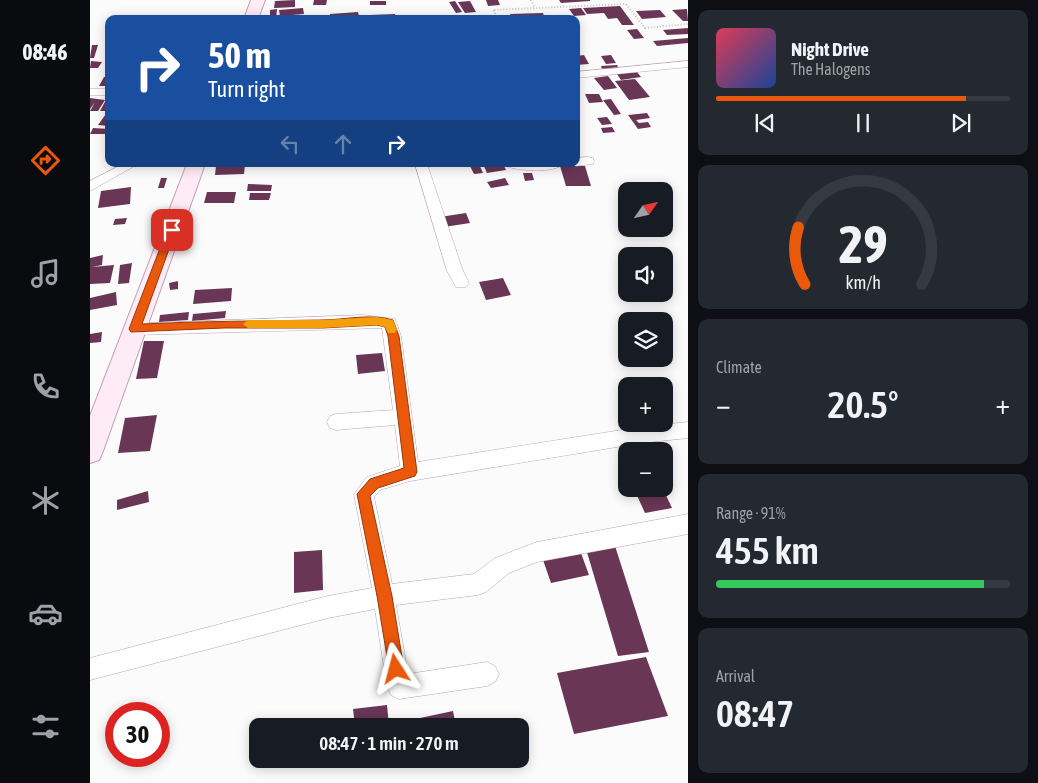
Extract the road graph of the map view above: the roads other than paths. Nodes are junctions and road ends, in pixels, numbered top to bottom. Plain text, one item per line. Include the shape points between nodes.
1 (258, 0) edge
2 (252, 15) edge
3 (688, 64) edge
4 (580, 76) edge
5 (90, 92) edge
6 (105, 92) edge
7 (127, 167) edge
8 (195, 167) edge
9 (423, 167) edge
10 (90, 187) edge
11 (461, 283) dead end
12 (135, 329) junction
13 (402, 417) junction
14 (336, 422) dead end
15 (688, 430) edge
16 (90, 451) edge
17 (410, 472) junction
18 (688, 524) edge
19 (384, 596) junction
20 (90, 669) edge
21 (487, 674) dead end

1 - 2 street
3 - 4 street
5 - 6 street
7 - 10 street
8 - 12 street
9 - 11 street
12 - 13 street via 224,324 389,323
12 - 16 street
13 - 14 street
13 - 17 street
15 - 17 street
17 - 19 street via 374,483 364,494
18 - 19 street via 537,552 502,565 478,584
19 - 20 street via 328,607
19 - 21 street via 399,687

